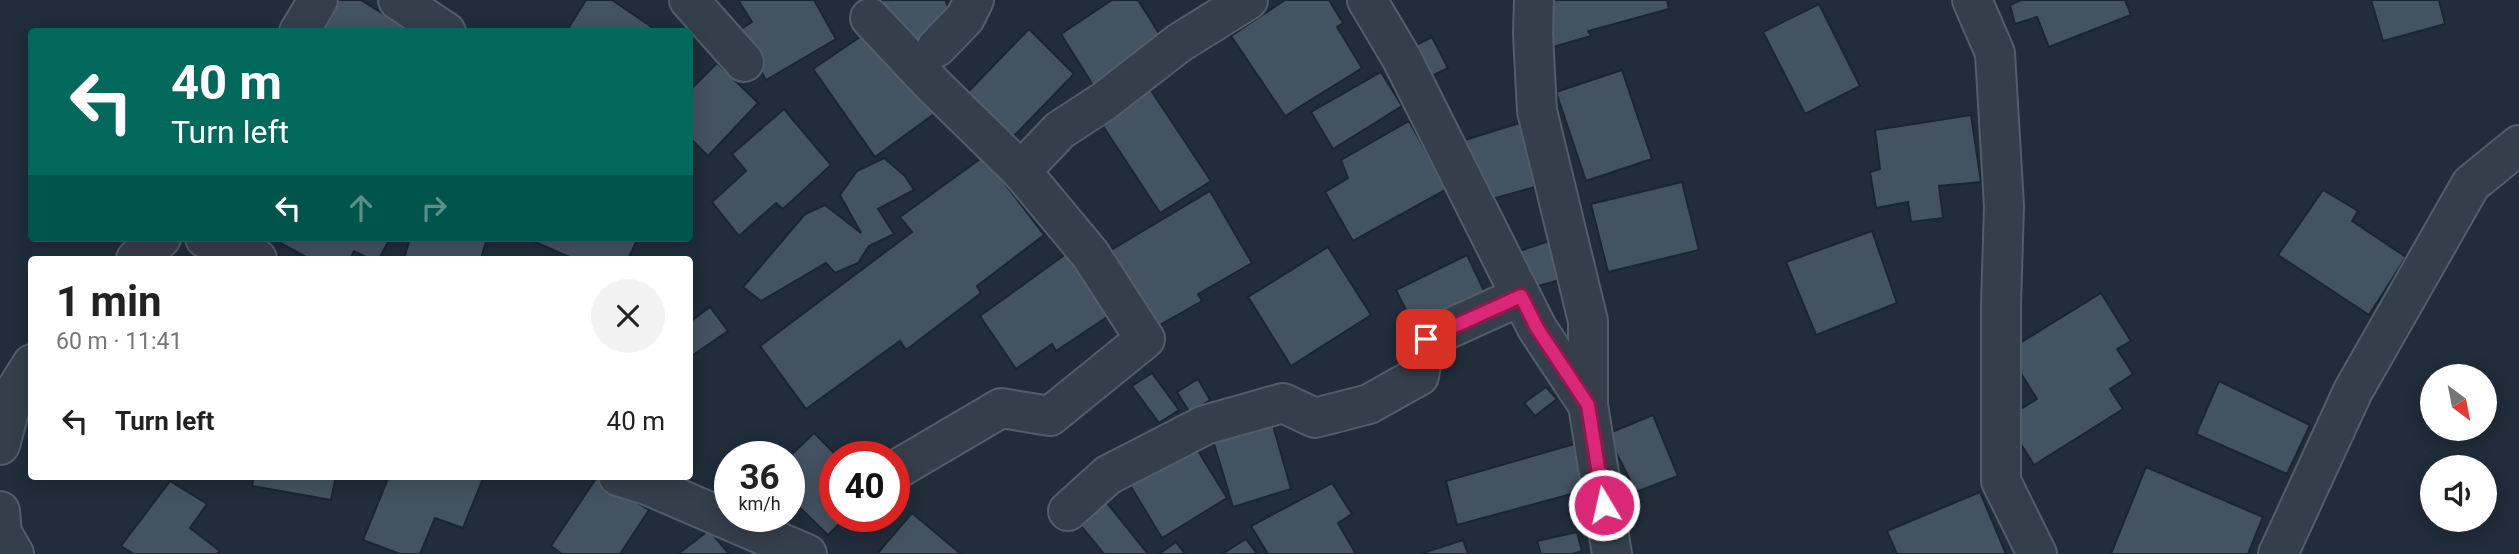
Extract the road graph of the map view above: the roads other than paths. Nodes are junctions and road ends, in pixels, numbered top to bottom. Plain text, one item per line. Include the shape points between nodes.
1 (318, 0) edge
2 (398, 0) edge
3 (690, 0) edge
4 (974, 0) edge
5 (1248, 0) edge
6 (1367, 0) edge
7 (1535, 0) edge
8 (1972, 0) edge
9 (870, 18) dead end
10 (301, 28) edge
11 (440, 28) edge
12 (937, 47) dead end
13 (744, 62) dead end
14 (2519, 145) edge
15 (1021, 172) junction
16 (156, 242) edge
17 (215, 242) edge
18 (140, 256) edge
19 (250, 256) edge
20 (1521, 296) junction
21 (15, 386) edge
22 (1588, 405) junction
23 (0, 445) edge
24 (910, 461) edge
25 (631, 480) edge
26 (0, 511) edge
27 (1068, 511) dead end
28 (14, 554) edge
29 (807, 554) edge
30 (1612, 554) edge
31 (2037, 554) edge
32 (2278, 554) edge

1 - 10 street
2 - 11 street
3 - 13 street
4 - 12 street via 965,18
5 - 15 street via 1179,43 1060,131
6 - 20 street via 1402,59
7 - 22 street via 1537,111 1588,321
8 - 31 street via 1995,53 2004,206 2001,481
9 - 15 street
14 - 32 street via 2471,184 2353,391
15 - 24 street via 1090,254 1145,339 1050,416 1000,408
16 - 18 street
17 - 19 street
20 - 22 street
20 - 27 street via 1426,339 1419,376 1369,404 1315,418 1283,402 1205,425 1108,475
21 - 23 street
22 - 30 street
25 - 29 street
26 - 28 street via 2,533

